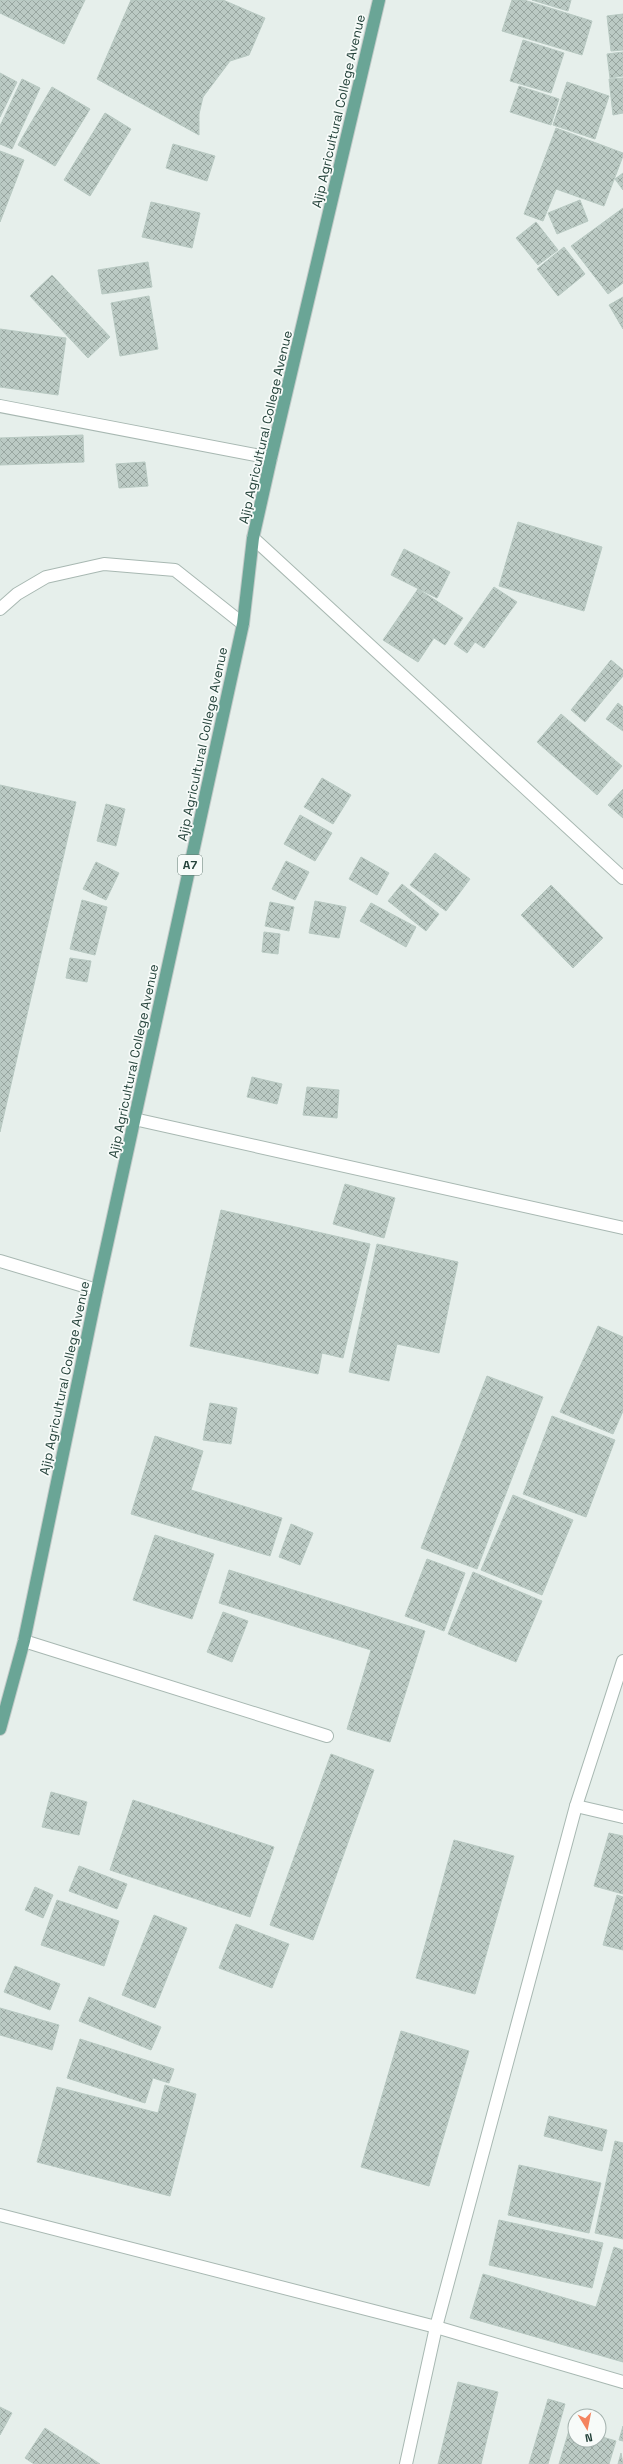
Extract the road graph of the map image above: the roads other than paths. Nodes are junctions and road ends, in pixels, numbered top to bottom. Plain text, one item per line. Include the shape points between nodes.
1 (379, 0) edge
2 (0, 406) edge
3 (271, 458) junction
4 (253, 538) junction
5 (0, 609) edge
6 (243, 624) junction
7 (623, 878) edge
8 (134, 1119) junction
9 (623, 1228) edge
10 (0, 1262) edge
11 (97, 1290) junction
12 (24, 1641) junction
13 (623, 1661) edge
14 (0, 1729) edge
15 (327, 1736) dead end
16 (576, 1806) junction
17 (623, 1817) edge
18 (0, 2215) edge
19 (436, 2327) junction
20 (623, 2382) edge
21 (406, 2464) edge

1 - 3 main road, Ajip Agricultural College Avenue / A7
2 - 3 street
3 - 4 main road, Ajip Agricultural College Avenue / A7
4 - 6 main road, Ajip Agricultural College Avenue / A7
4 - 7 street
5 - 6 street via 17,594 46,577 104,564 175,570
6 - 8 main road, Ajip Agricultural College Avenue / A7
8 - 9 street
8 - 11 main road, Ajip Agricultural College Avenue / A7
10 - 11 street
11 - 12 main road, Ajip Agricultural College Avenue / A7
12 - 14 main road, Ajip Agricultural College Avenue / A7
12 - 15 street
13 - 16 street
16 - 17 street
16 - 19 street
18 - 19 street
19 - 20 street
19 - 21 street

